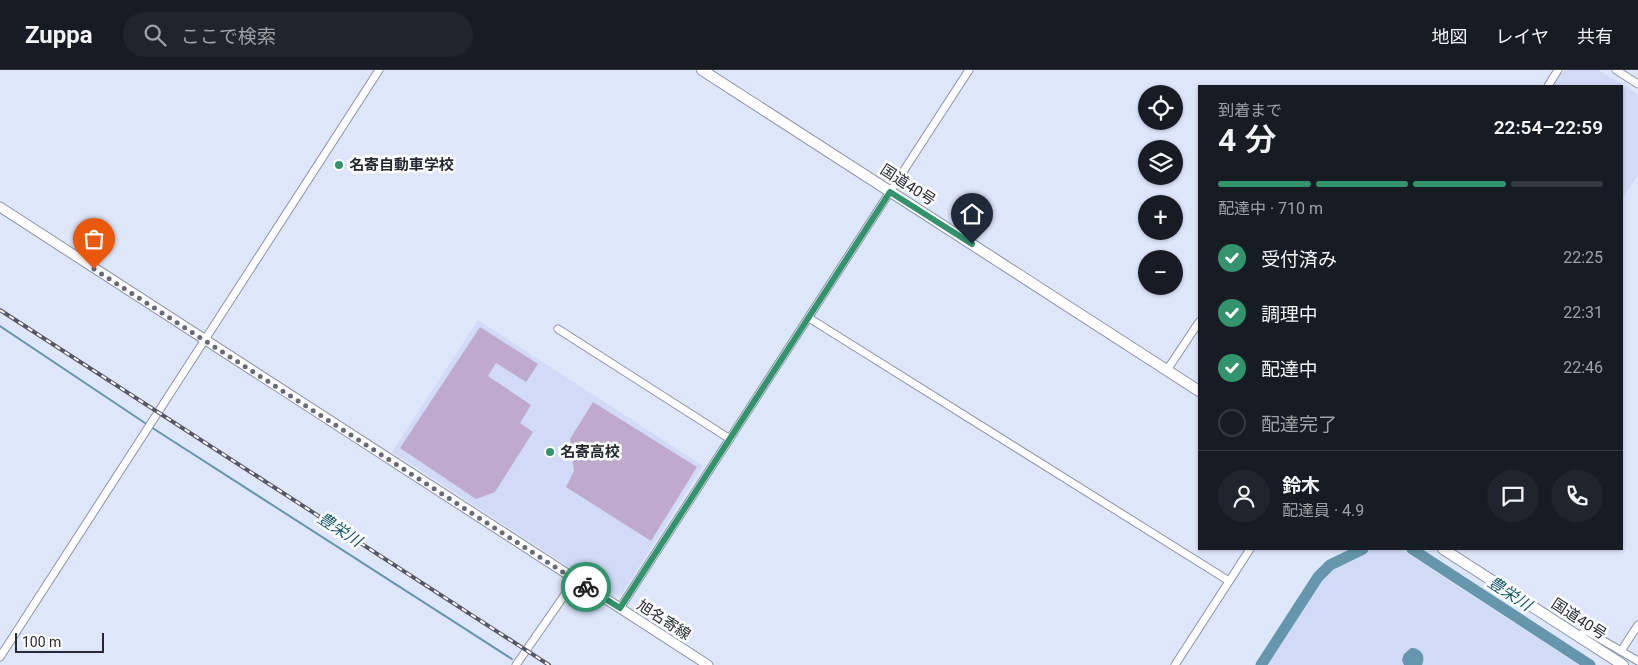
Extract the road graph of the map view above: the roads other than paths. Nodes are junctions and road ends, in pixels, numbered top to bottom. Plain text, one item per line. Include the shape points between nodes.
1 (380, 70) edge
2 (702, 70) edge
3 (969, 70) edge
4 (1558, 70) edge
5 (1616, 70) edge
6 (1637, 82) edge
7 (1549, 85) edge
8 (890, 192) junction
9 (0, 208) edge
10 (809, 318) junction
11 (1198, 324) edge
12 (558, 329) dead end
13 (204, 340) junction
14 (1167, 370) junction
15 (1198, 390) edge
16 (730, 439) junction
17 (1249, 550) edge
18 (1445, 550) edge
19 (574, 580) junction
20 (1229, 581) junction
21 (620, 608) junction
22 (1638, 625) edge
23 (1580, 637) junction
24 (1621, 651) junction
25 (0, 657) edge
26 (1638, 662) edge
27 (516, 665) edge
28 (708, 665) edge
29 (1175, 665) edge
30 (1623, 665) edge

1 - 13 street
2 - 8 highway, 国道40号
3 - 8 street
4 - 7 street
5 - 6 street
8 - 10 street
8 - 14 highway, 国道40号
9 - 13 main road, 旭名寄線
10 - 16 street
10 - 20 street
11 - 14 street
12 - 16 street
13 - 19 main road, 旭名寄線
13 - 25 street
14 - 15 highway, 国道40号
16 - 21 street
17 - 20 street
18 - 23 highway, 国道40号
19 - 21 main road, 旭名寄線
19 - 27 street
20 - 29 street
21 - 28 main road, 旭名寄線
22 - 24 street
23 - 24 street via 1585,630
23 - 30 highway, 国道40号
24 - 26 street

